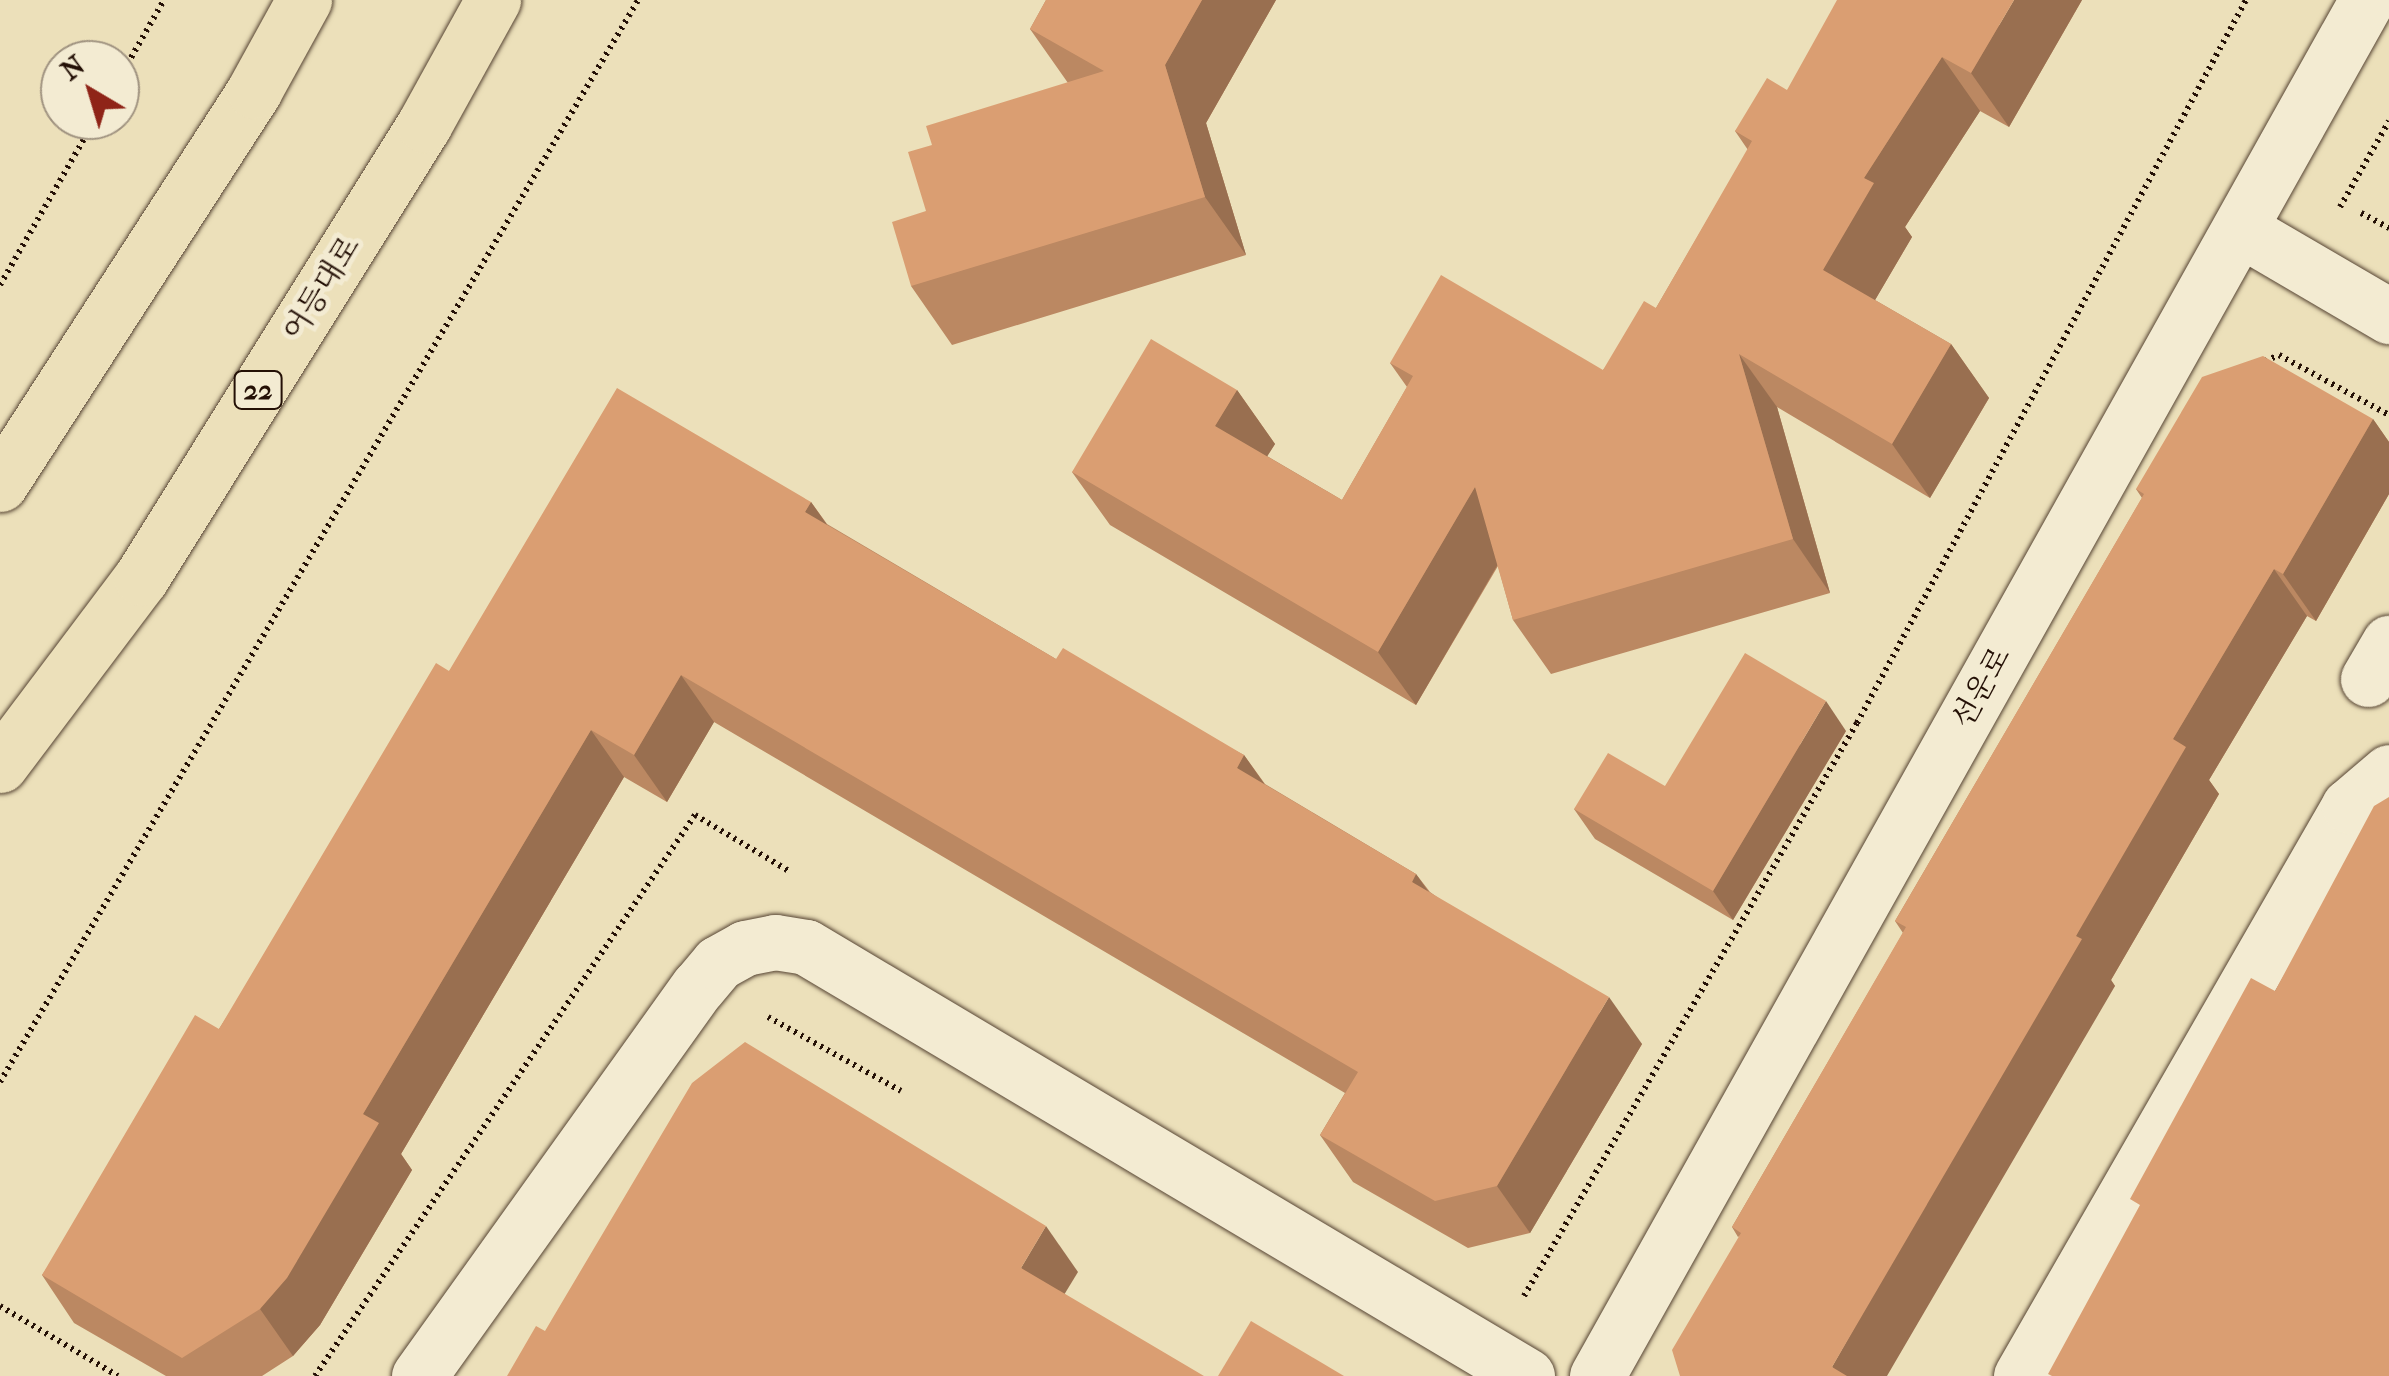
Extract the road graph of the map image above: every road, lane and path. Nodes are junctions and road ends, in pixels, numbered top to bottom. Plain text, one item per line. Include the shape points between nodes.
1 (164, 0) edge
2 (304, 0) edge
3 (493, 0) edge
4 (638, 0) edge
5 (2246, 0) edge
6 (2367, 0) edge
7 (140, 42) edge
8 (2389, 121) edge
9 (83, 140) edge
10 (2343, 202) dead end
11 (2240, 229) junction
12 (0, 285) edge
13 (2389, 316) edge
14 (0, 484) edge
15 (0, 765) edge
16 (2389, 772) edge
17 (798, 876) dead end
18 (750, 1007) dead end
19 (0, 1082) edge
20 (906, 1094) dead end
21 (1520, 1304) dead end
22 (0, 1306) edge
23 (118, 1376) edge
24 (315, 1376) edge
25 (419, 1376) edge
26 (1527, 1376) edge
27 (1597, 1376) edge
28 (2021, 1376) edge

1 - 7 path
2 - 14 main road via 254,91
3 - 15 main road, 어등대로 / 22 via 424,125 141,578
4 - 19 path
5 - 21 path via 1856,722
6 - 11 street, 선운로
8 - 10 path
9 - 12 path
11 - 13 street
11 - 27 street, 선운로
16 - 28 street via 2349,806
17 - 24 path via 696,816
18 - 20 path
22 - 23 path
25 - 26 street via 708,975 745,948 775,942 806,947

